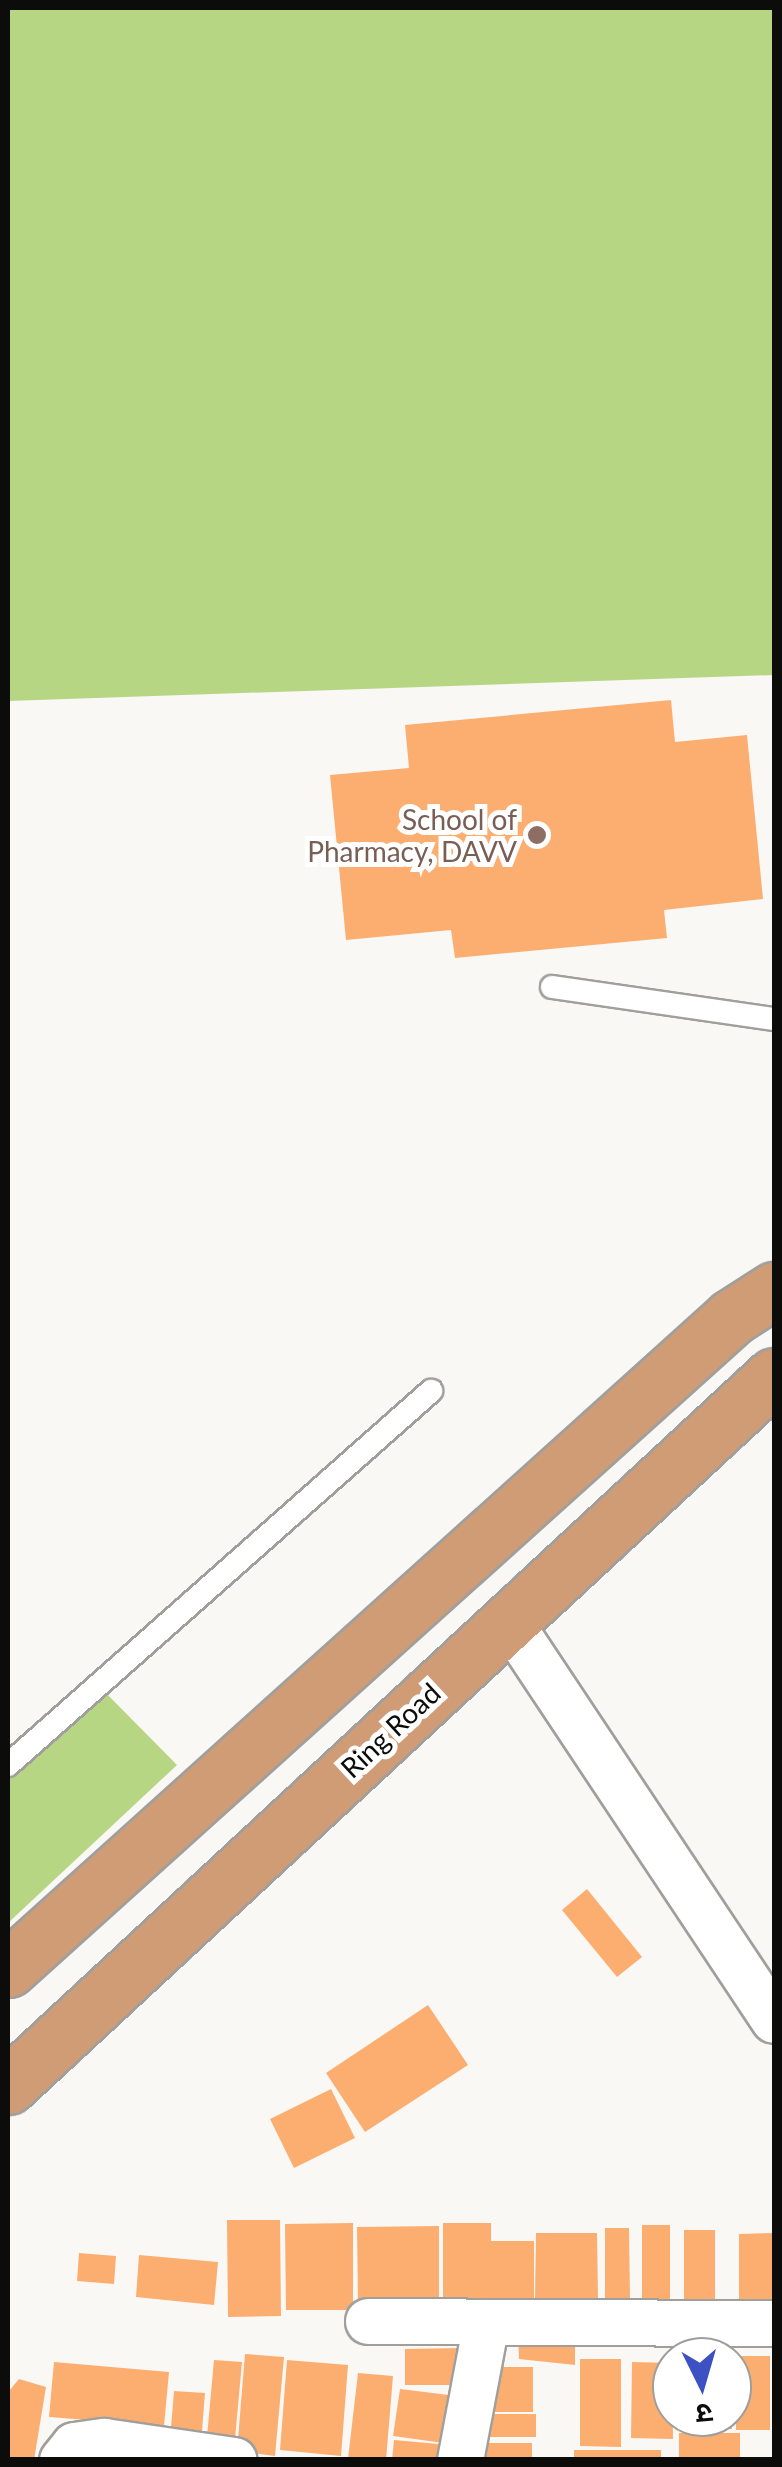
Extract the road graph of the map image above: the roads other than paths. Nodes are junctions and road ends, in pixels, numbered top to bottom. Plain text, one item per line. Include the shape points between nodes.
1 (552, 987) dead end
2 (774, 1019) edge
3 (774, 1290) edge
4 (774, 1376) edge
5 (431, 1391) dead end
6 (518, 1611) junction
7 (8, 1765) edge
8 (8, 1969) edge
9 (774, 1972) edge
10 (774, 2020) edge
11 (8, 2086) edge
12 (368, 2321) dead end
13 (486, 2322) junction
14 (774, 2324) edge
15 (62, 2460) edge
16 (234, 2460) edge
17 (460, 2460) edge

1 - 2 lane
3 - 8 highway via 732,1317
4 - 6 highway, Ring Road
5 - 7 lane
6 - 9 street
6 - 10 street
6 - 11 highway, Ring Road
12 - 13 street
13 - 14 street
13 - 17 street
15 - 16 street via 74,2445 104,2441

